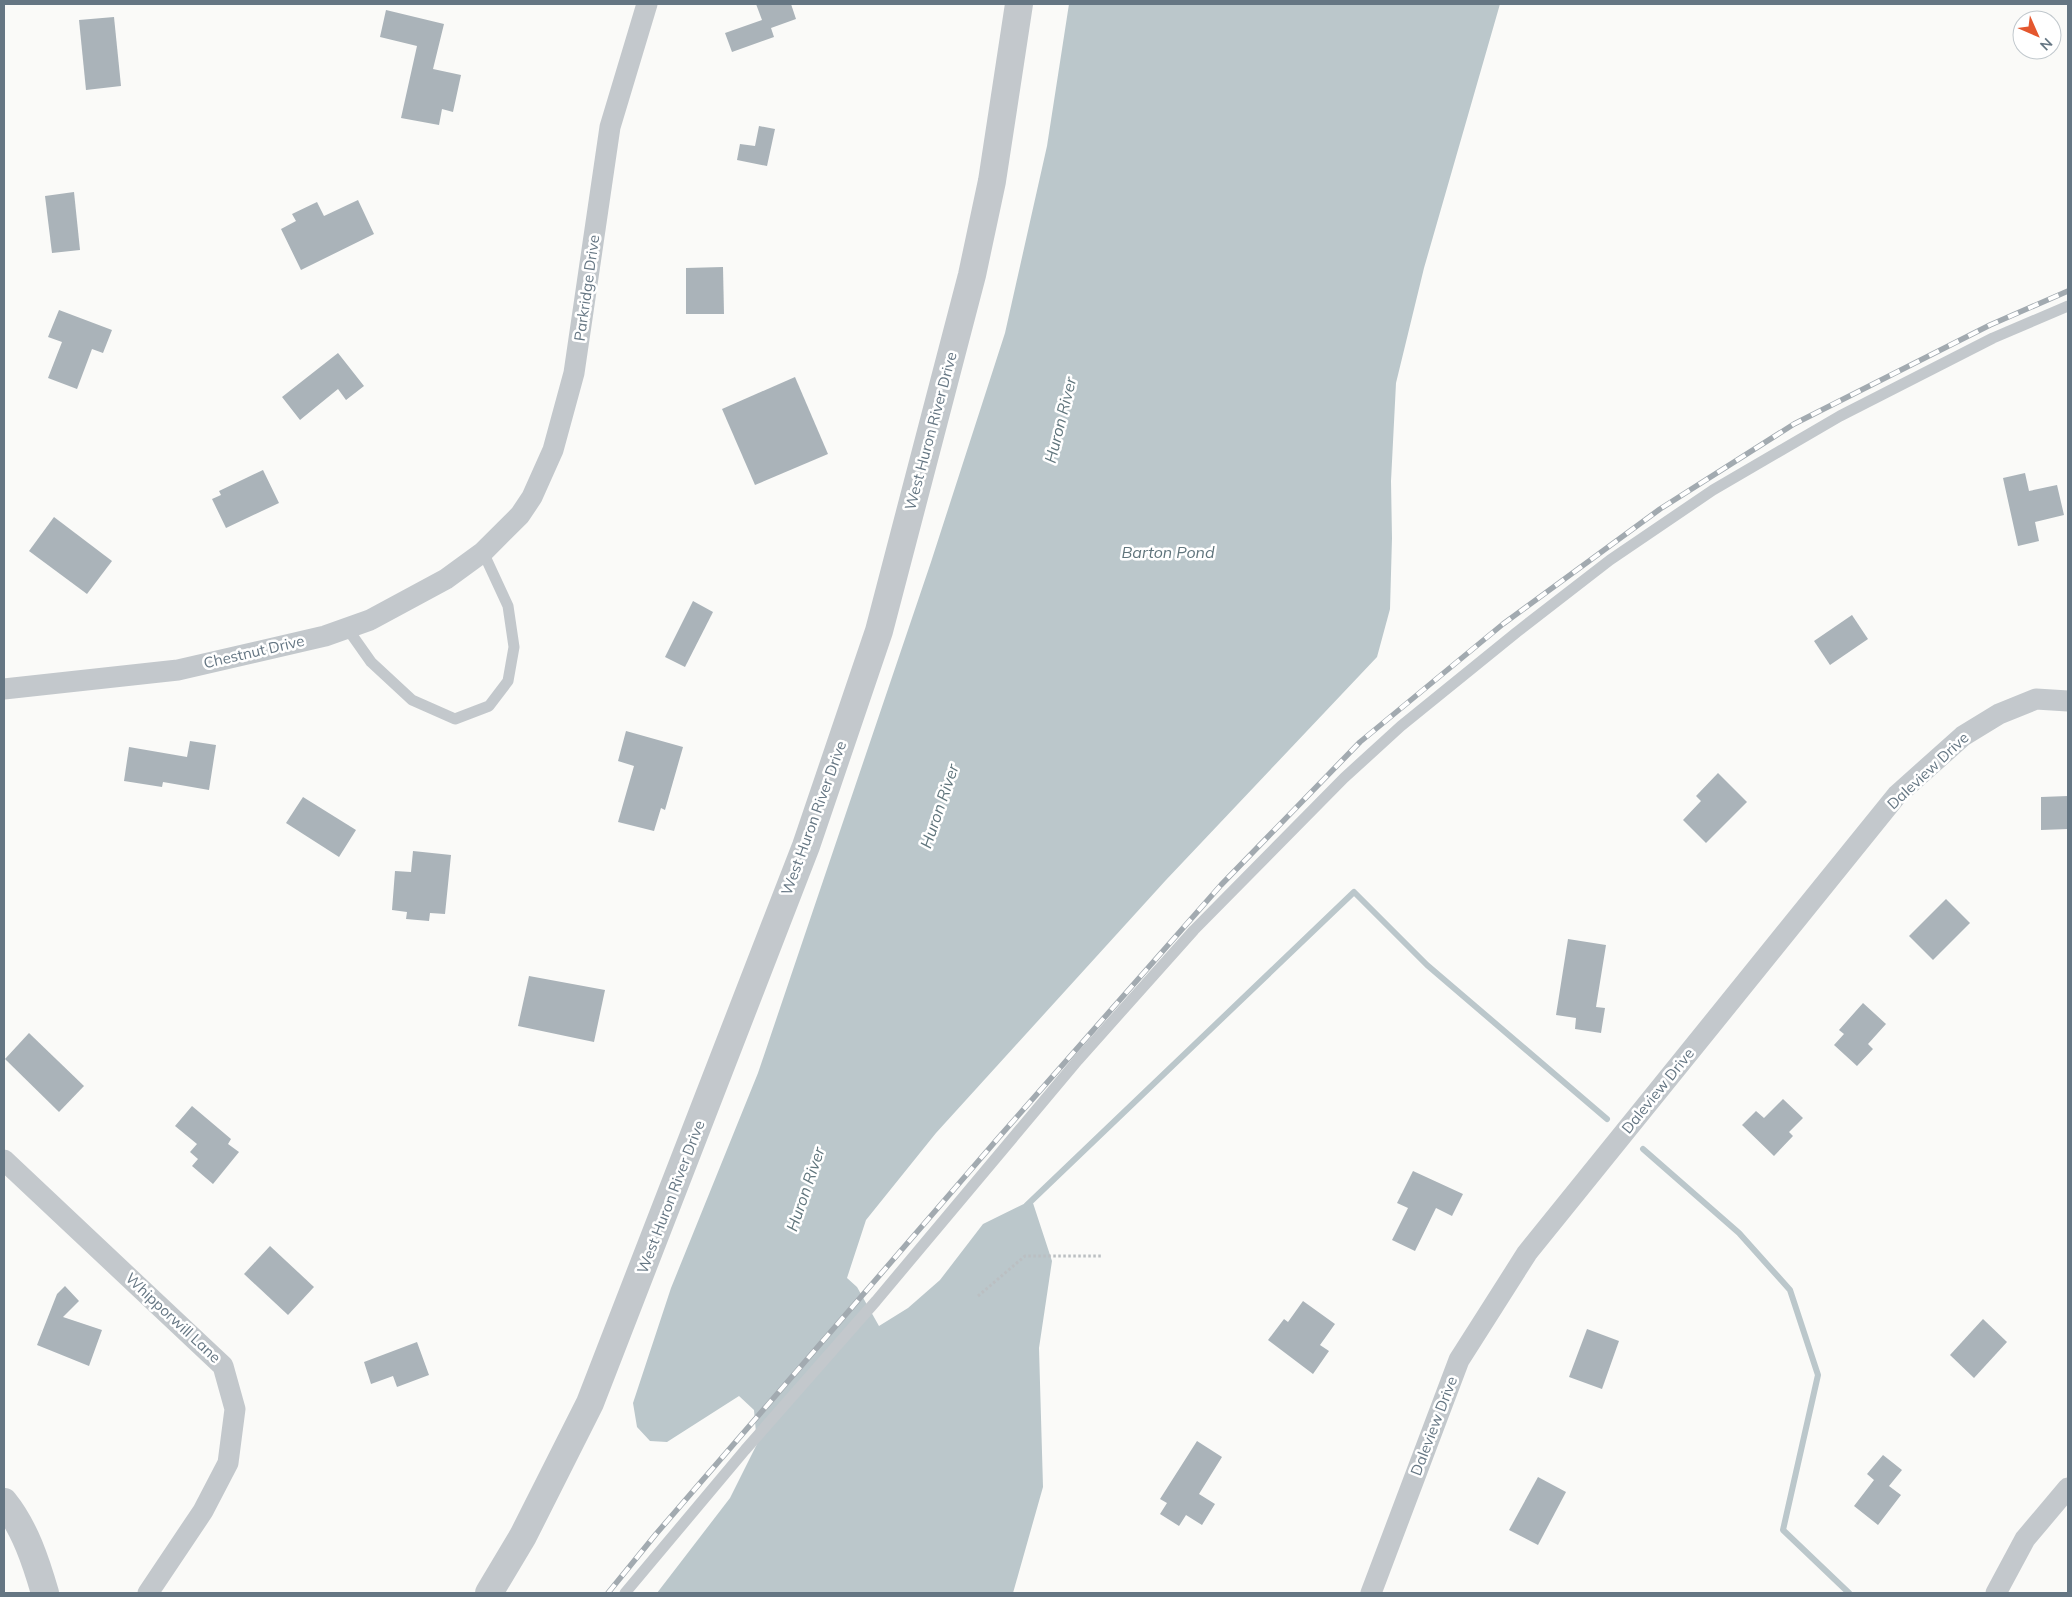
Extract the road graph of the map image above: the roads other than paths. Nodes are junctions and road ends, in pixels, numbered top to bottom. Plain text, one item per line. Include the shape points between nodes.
1 (647, 4) edge
2 (1019, 4) edge
3 (2068, 306) edge
4 (483, 552) junction
5 (347, 628) junction
6 (4, 689) edge
7 (2068, 701) edge
8 (4, 1160) edge
9 (2068, 1488) edge
10 (4, 1502) edge
11 (45, 1593) edge
12 (148, 1593) edge
13 (489, 1593) edge
14 (625, 1593) edge
15 (1371, 1593) edge
16 (1996, 1593) edge

1 - 4 street, Parkridge Drive via 610,127 576,366 553,450 532,497 520,515
2 - 13 street, West Huron River Drive via 992,181 972,275 873,650 806,846 590,1404 524,1536
3 - 14 lane via 1993,338 1840,416 1713,490 1610,560 1401,726 1344,778 1194,930 1078,1060
4 - 5 street, Chestnut Drive via 446,579 370,620
4 - 5 lane via 508,606 514,647 508,680 488,706 455,719 412,700 371,662
5 - 6 street, Chestnut Drive via 178,670
7 - 15 street, Daleview Drive via 2036,698 2000,714 1963,736 1898,795 1527,1253 1460,1360
8 - 12 street, Whipporwill Lane via 223,1366 235,1409 228,1463 202,1511
9 - 16 street via 2025,1539
10 - 11 street via 34,1555

